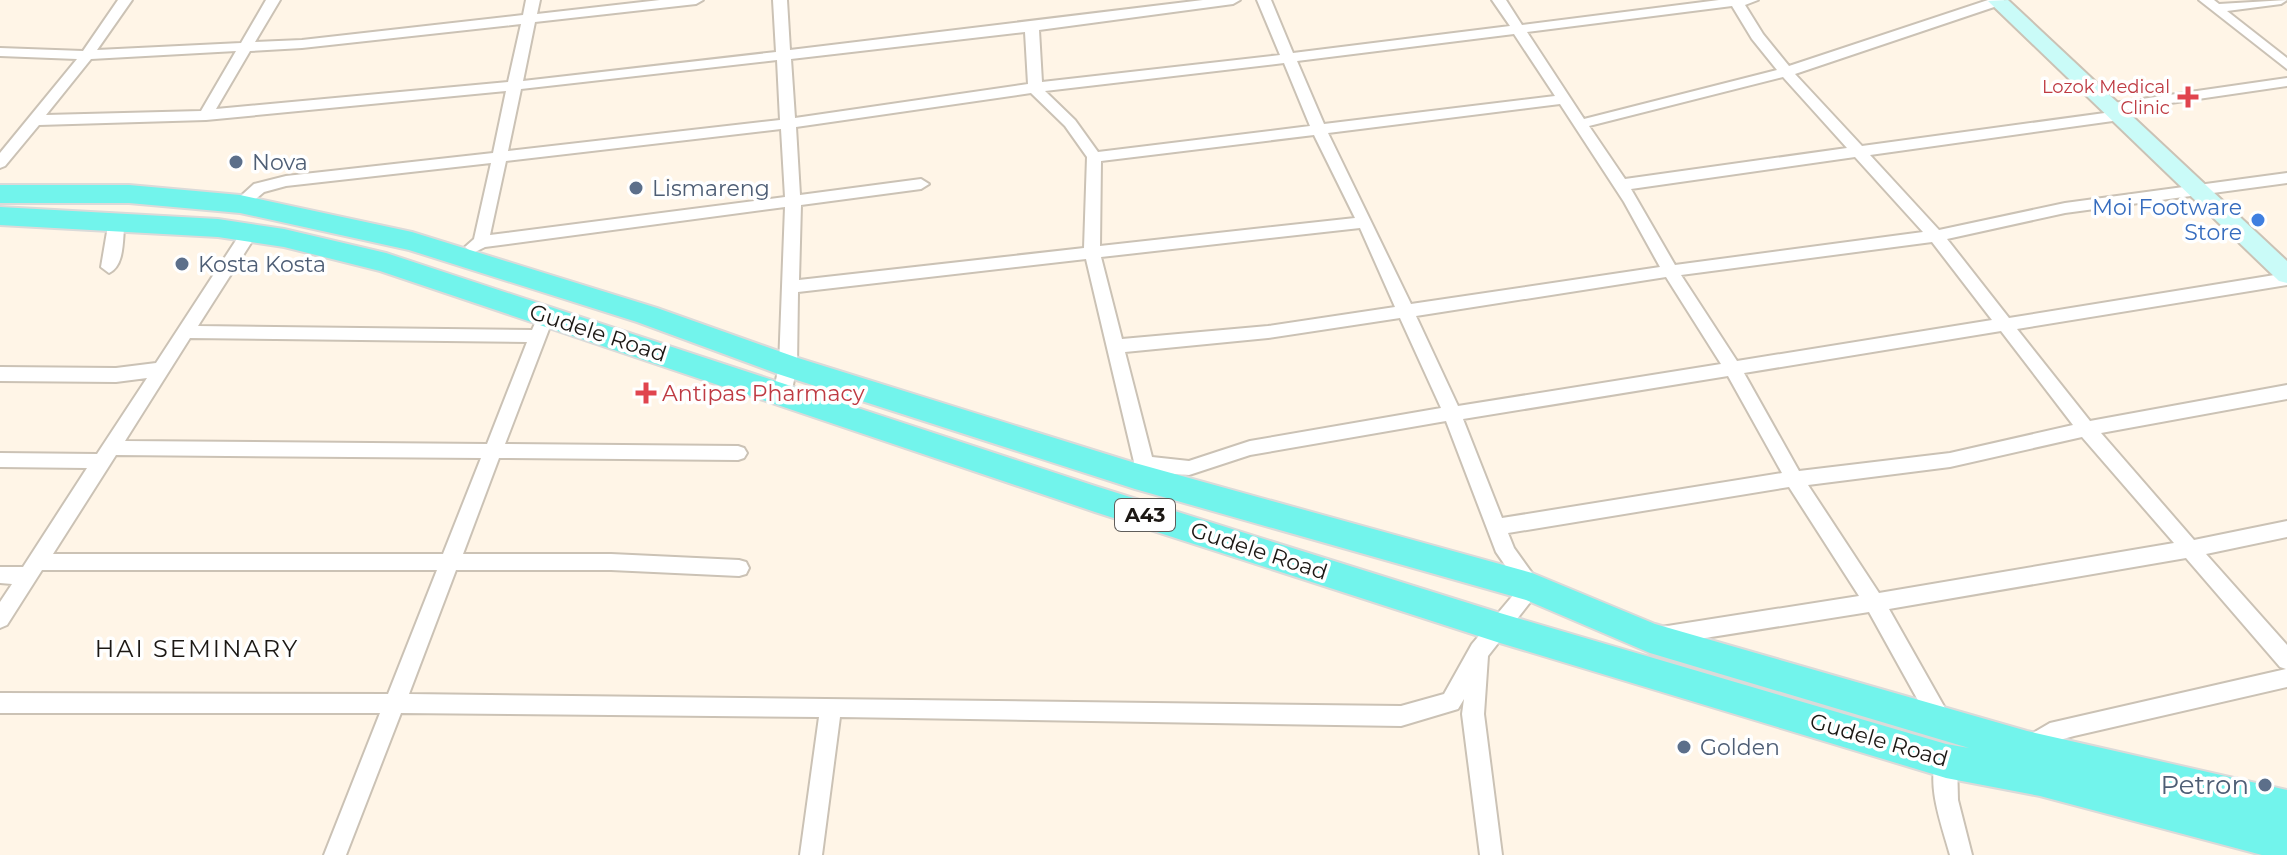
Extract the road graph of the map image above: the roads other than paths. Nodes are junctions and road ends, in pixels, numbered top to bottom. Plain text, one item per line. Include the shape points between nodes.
1 (125, 0) edge
2 (273, 0) edge
3 (533, 0) edge
4 (696, 0) edge
5 (780, 0) edge
6 (1233, 0) edge
7 (1264, 0) edge
8 (1499, 0) edge
9 (2281, 0) edge
10 (1741, 1) edge
11 (2000, 1) edge
12 (2211, 4) edge
13 (528, 20) junction
14 (1032, 27) junction
15 (1518, 28) junction
16 (245, 47) junction
17 (0, 52) edge
18 (87, 55) junction
19 (781, 57) junction
20 (1290, 58) junction
21 (2287, 65) edge
22 (1786, 72) junction
23 (2287, 82) edge
24 (513, 86) junction
25 (1035, 89) junction
26 (1564, 99) junction
27 (2116, 111) junction
28 (206, 115) junction
29 (36, 120) junction
30 (787, 124) junction
31 (1581, 124) junction
32 (1319, 130) junction
33 (1859, 150) junction
34 (501, 156) junction
35 (1094, 157) junction
36 (0, 163) edge
37 (2287, 178) edge
38 (921, 184) dead end
39 (1620, 185) junction
40 (2197, 189) junction
41 (3, 202) edge
42 (793, 202) junction
43 (245, 218) junction
44 (117, 220) junction
45 (1365, 222) junction
46 (1936, 236) junction
47 (471, 249) junction
48 (1092, 253) junction
49 (109, 267) dead end
50 (1670, 271) junction
51 (2287, 277) edge
52 (790, 287) junction
53 (1407, 312) junction
54 (2004, 322) junction
55 (543, 326) junction
56 (185, 332) junction
57 (1117, 346) junction
58 (161, 369) junction
59 (1734, 370) junction
60 (0, 374) edge
61 (785, 380) junction
62 (2287, 392) edge
63 (1452, 413) junction
64 (2086, 429) junction
65 (494, 451) junction
66 (738, 453) dead end
67 (106, 454) junction
68 (0, 460) edge
69 (1139, 470) junction
70 (1794, 479) junction
71 (1496, 527) junction
72 (2287, 529) edge
73 (2192, 549) junction
74 (450, 561) junction
75 (739, 568) dead end
76 (33, 569) junction
77 (0, 575) edge
78 (1532, 587) junction
79 (1875, 604) junction
80 (0, 619) edge
81 (1650, 638) junction
82 (1490, 640) junction
83 (2287, 660) edge
84 (2287, 678) edge
85 (0, 703) edge
86 (395, 703) junction
87 (831, 707) junction
88 (1945, 726) junction
89 (2027, 748) junction
90 (1946, 761) junction
91 (2287, 808) edge
92 (2287, 843) edge
93 (335, 855) edge
94 (811, 855) edge
95 (1491, 855) edge
96 (1961, 855) edge

1 - 18 street
2 - 16 street
3 - 13 street
4 - 13 street
5 - 19 street
6 - 14 street
7 - 20 street
8 - 15 street
9 - 12 street
10 - 15 street
10 - 22 street via 1757,36
11 - 22 street
11 - 27 main road
12 - 21 street
13 - 16 street
13 - 24 street
14 - 19 street
14 - 25 street
15 - 20 street
15 - 26 street
16 - 18 street
16 - 28 street
17 - 18 street
18 - 29 street
19 - 24 street
19 - 30 street
20 - 25 street
20 - 32 street
22 - 31 street
22 - 33 street
23 - 27 street
24 - 28 street
24 - 34 street
25 - 30 street
25 - 35 street via 1070,123
26 - 31 street
26 - 32 street
27 - 33 street
27 - 40 main road
28 - 29 street
29 - 36 street
30 - 34 street
30 - 42 street
31 - 39 street
32 - 35 street
32 - 45 street
33 - 39 street
33 - 46 street
34 - 43 street via 273,183 259,188
34 - 47 street
35 - 48 street
37 - 40 street
38 - 42 street
39 - 50 street
40 - 46 street via 2065,208
40 - 51 main road
41 - 43 highway, Gudele Road / A43 via 129,194
41 - 44 highway, Gudele Road / A43
42 - 47 street
42 - 52 street
43 - 44 highway, Gudele Road / A43
43 - 47 highway, Gudele Road / A43 via 353,226
43 - 55 highway, Gudele Road / A43 via 386,263
43 - 56 street
44 - 49 street
45 - 48 street
45 - 53 street
46 - 50 street
46 - 54 street
47 - 61 highway, Gudele Road / A43 via 647,315
48 - 52 street
48 - 57 street
50 - 53 street
50 - 59 street
51 - 54 street
52 - 61 street
53 - 57 street
53 - 63 street
54 - 59 street
54 - 64 street
55 - 56 street
55 - 61 highway, Gudele Road / A43
55 - 65 street
56 - 58 street
57 - 69 street
58 - 60 street via 116,375
58 - 67 street
59 - 63 street
59 - 70 street
61 - 69 highway, Gudele Road / A43
61 - 82 highway, Gudele Road / A43
62 - 64 street
63 - 69 street via 1250,448 1189,468
63 - 71 street
64 - 70 street via 1950,460
64 - 73 street
65 - 66 street
65 - 67 street
65 - 74 street
67 - 68 street
67 - 76 street
69 - 78 highway, Gudele Road / A43
70 - 71 street
70 - 79 street
71 - 78 street via 1512,564
72 - 73 street
73 - 79 street
73 - 83 street
74 - 75 street
74 - 76 street
74 - 86 street
76 - 77 street
76 - 80 street
78 - 81 highway, Gudele Road / A43
78 - 82 street
79 - 81 street
79 - 88 street
81 - 88 highway, Gudele Road / A43
82 - 87 street via 1451,702 1401,716
82 - 90 highway, Gudele Road / A43
82 - 95 street via 1473,714
84 - 89 street via 2074,726
85 - 86 street
86 - 87 street
86 - 93 street
87 - 94 street
88 - 89 highway, Gudele Road / A43
89 - 91 highway, Gudele Road / A43
90 - 92 highway, Gudele Road / A43 via 2040,778
90 - 96 street via 1947,800

